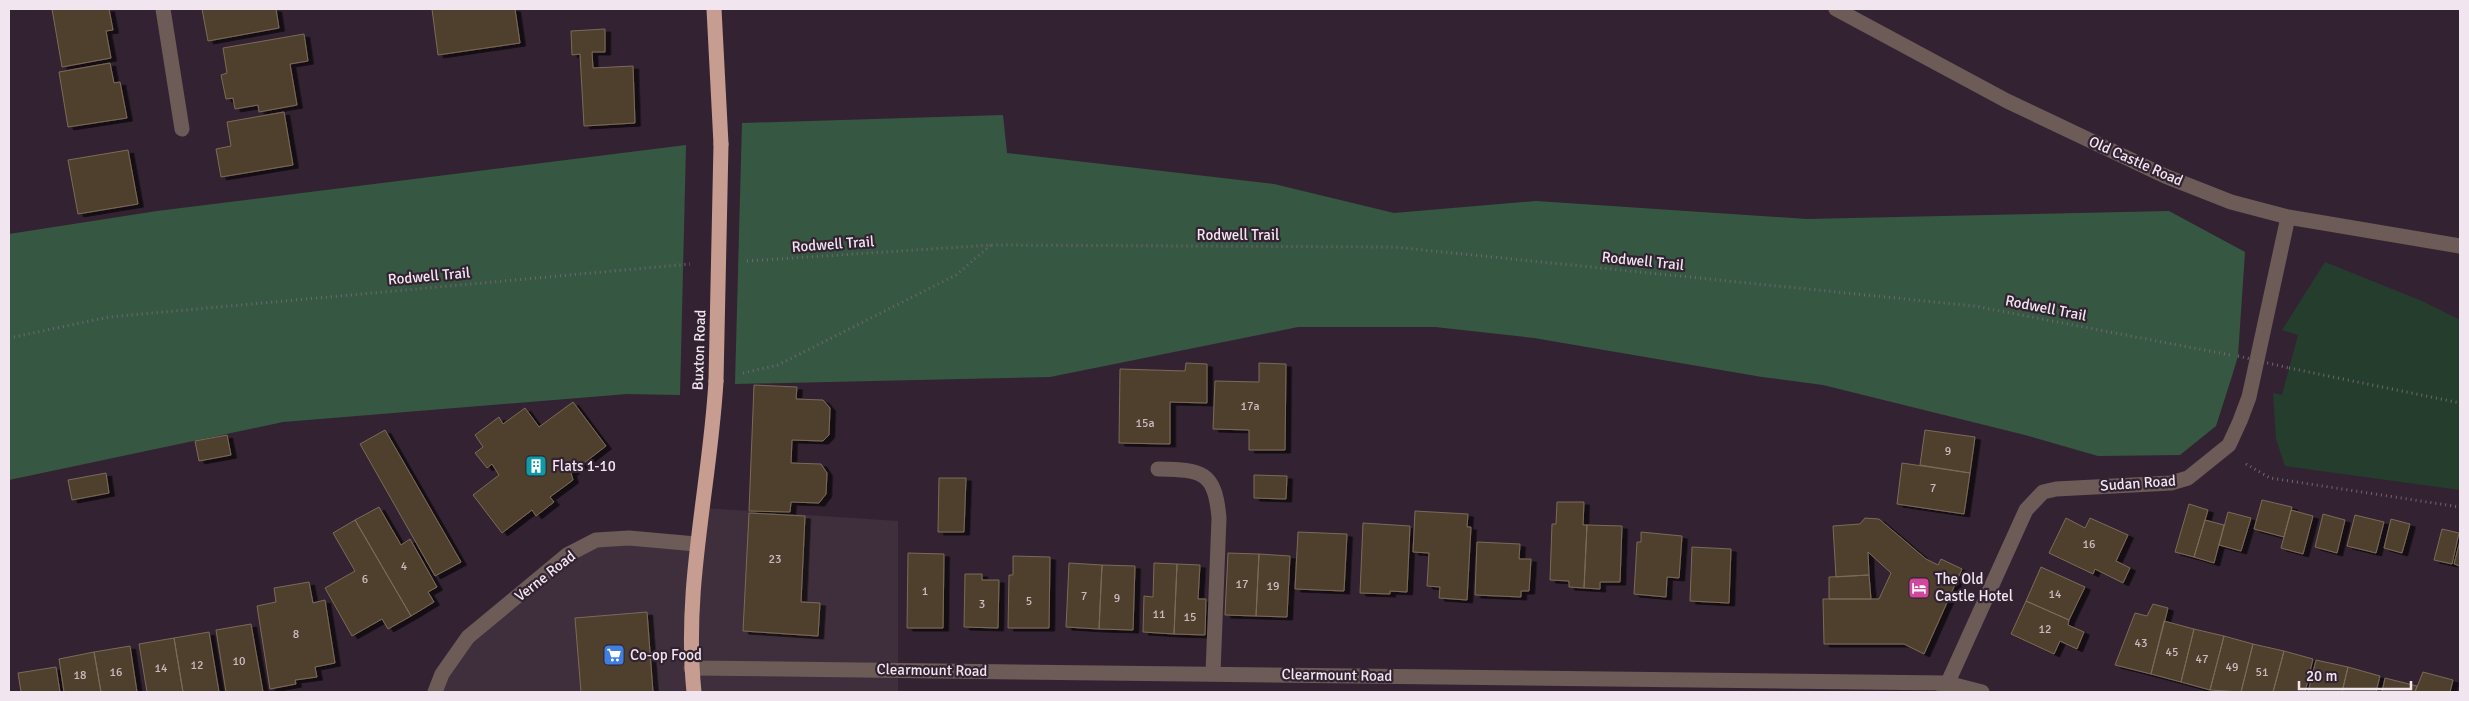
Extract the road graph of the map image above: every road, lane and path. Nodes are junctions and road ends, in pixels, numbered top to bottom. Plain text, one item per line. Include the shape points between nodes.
1 (163, 9) edge
2 (714, 9) edge
3 (1836, 9) edge
4 (182, 129) dead end
5 (2288, 217) junction
6 (992, 245) junction
7 (2460, 246) edge
8 (743, 261) dead end
9 (693, 264) dead end
10 (9, 338) edge
11 (715, 386) junction
12 (2460, 403) edge
13 (2229, 445) junction
14 (1158, 469) dead end
15 (2460, 507) edge
16 (696, 544) junction
17 (691, 668) junction
18 (1213, 673) junction
19 (1945, 688) edge
20 (435, 692) edge
21 (694, 692) edge
22 (1982, 692) edge

1 - 4 street
2 - 11 highway, Buxton Road, bridge via 721,144
3 - 5 street, Old Castle Road via 2007,101 2165,176 2230,202
5 - 7 street, Old Castle Road
5 - 13 street, Sudan Road via 2249,397
6 - 8 path, Rodwell Trail
6 - 11 path via 956,275 778,365 741,374
6 - 12 path, Rodwell Trail, bridge via 1394,247 1974,306 2238,356
9 - 10 path, Rodwell Trail via 109,317
11 - 16 highway, Buxton Road
13 - 15 path via 2250,468 2270,478
13 - 19 street, Sudan Road via 2195,474 2171,483 2043,492 2026,510
14 - 18 street via 1192,470 1207,477 1217,495 1219,518
16 - 17 highway, Buxton Road
16 - 20 street, Verne Road via 629,538 596,540 567,555 468,638 442,674
17 - 18 street, Clearmount Road
17 - 21 highway, Buxton Road
18 - 19 street, Clearmount Road
19 - 22 street, Clearmount Road

